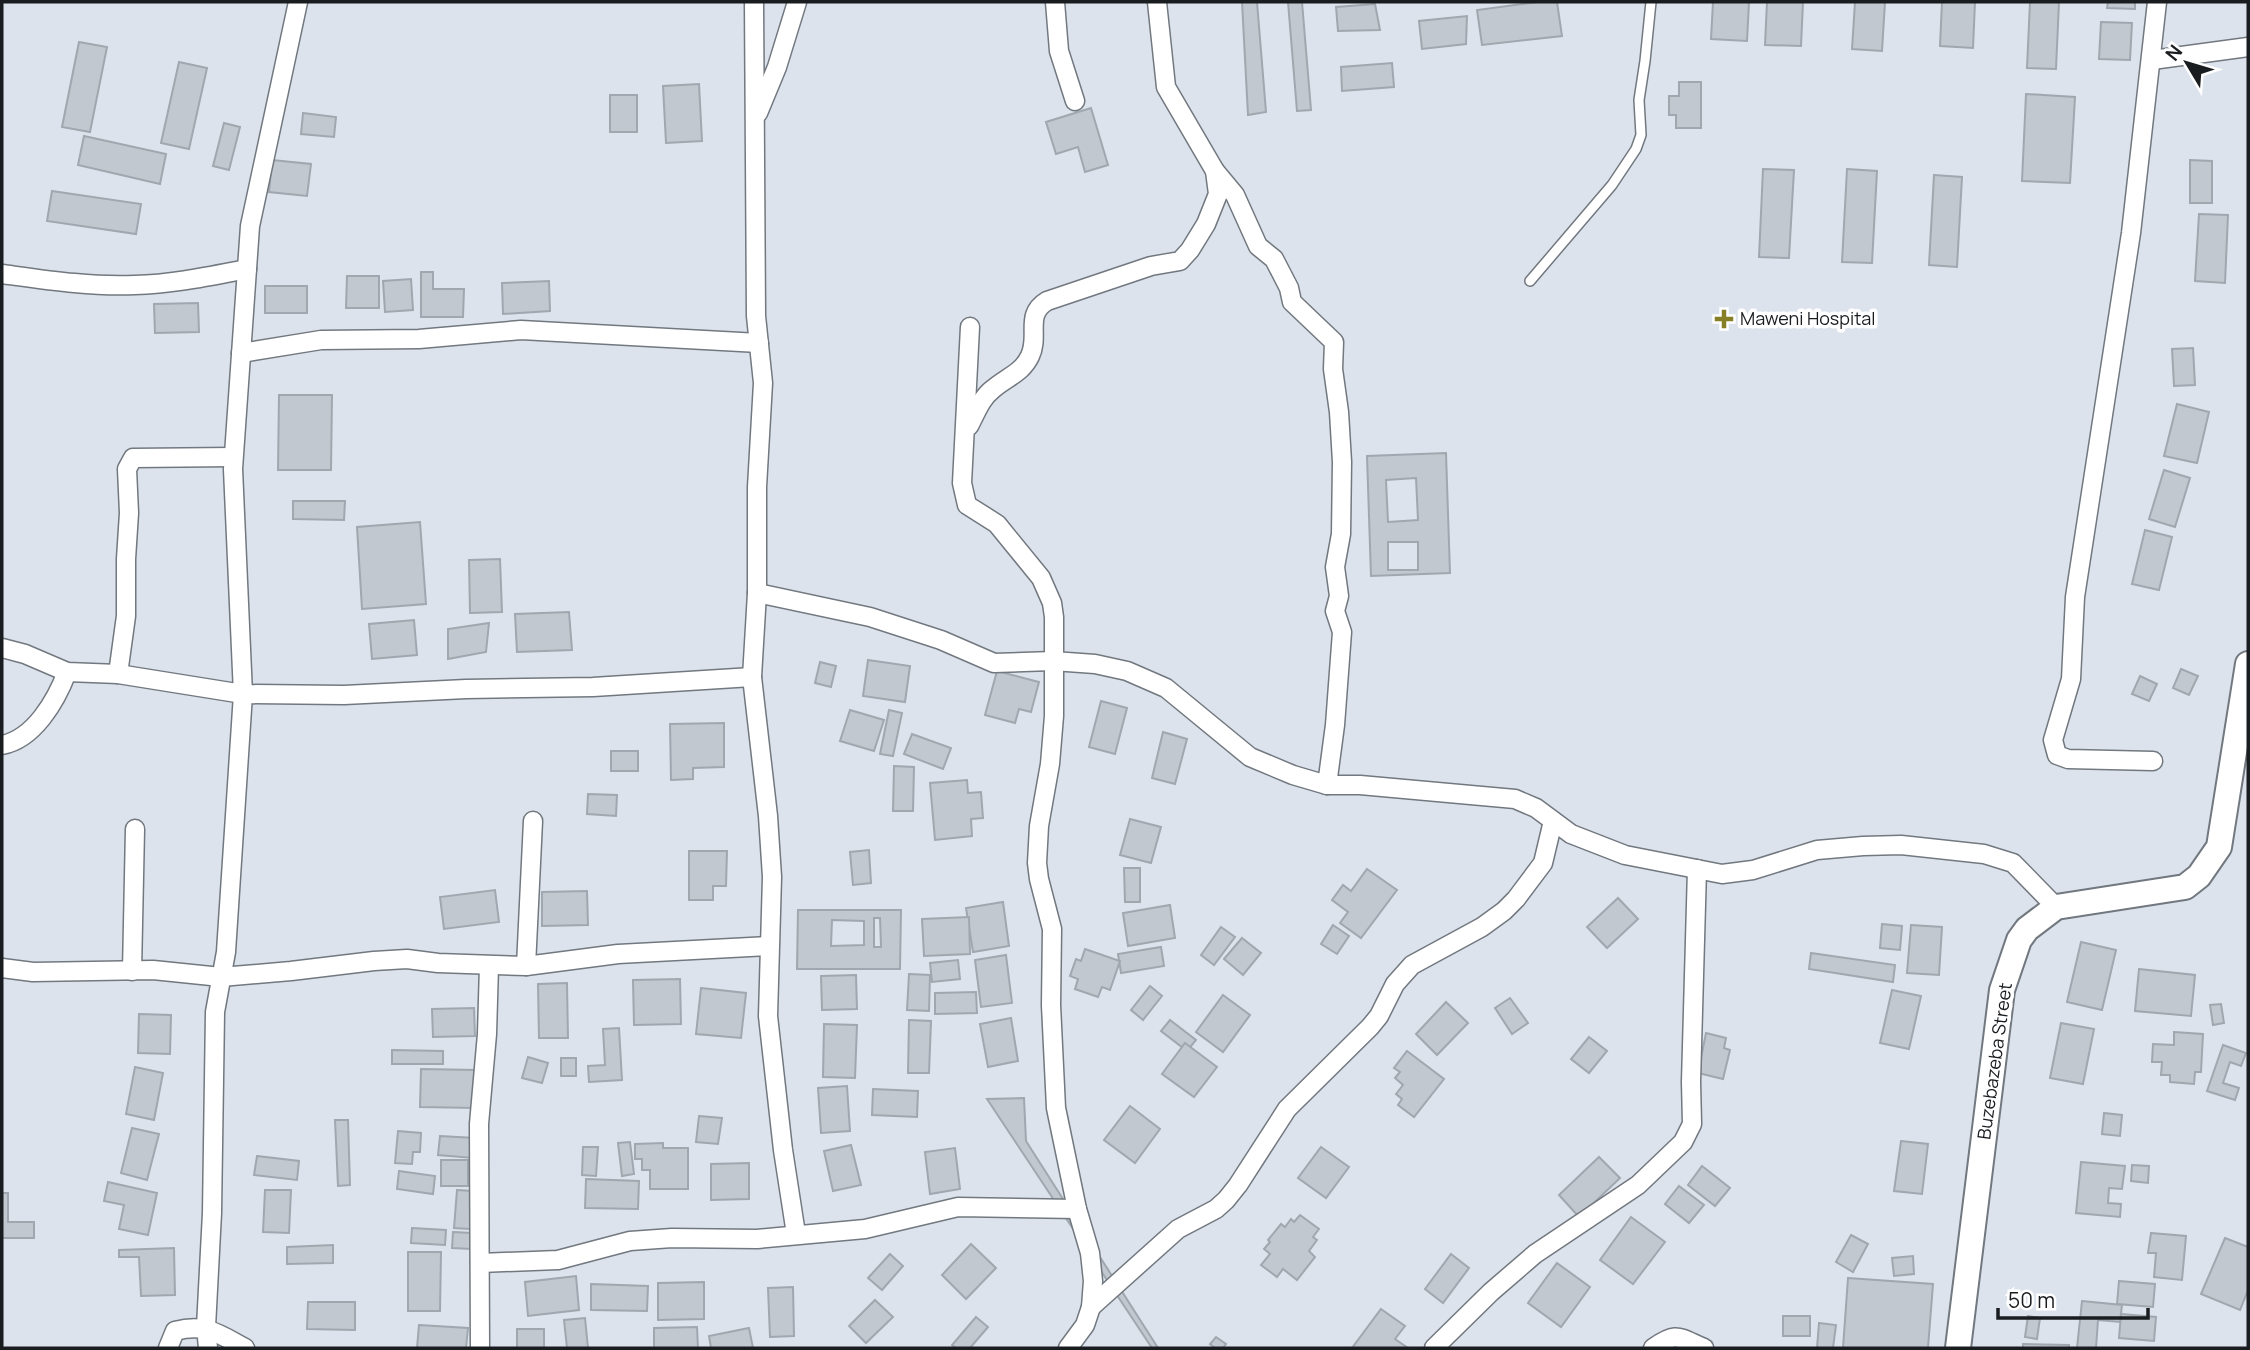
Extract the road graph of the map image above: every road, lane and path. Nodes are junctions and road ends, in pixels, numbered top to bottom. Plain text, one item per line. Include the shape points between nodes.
1 (298, 2) edge
2 (754, 2) edge
3 (797, 2) edge
4 (1055, 2) edge
5 (1157, 2) edge
6 (1651, 2) edge
7 (2157, 2) edge
8 (2248, 47) edge
9 (2152, 60) junction
10 (1075, 102) dead end
11 (754, 122) junction
12 (1215, 171) junction
13 (247, 269) junction
14 (2, 274) edge
15 (1530, 281) dead end
16 (970, 327) dead end
17 (759, 343) junction
18 (241, 353) junction
19 (965, 432) junction
20 (233, 457) junction
21 (757, 593) junction
22 (2, 648) edge
23 (1054, 661) junction
24 (2248, 664) edge
25 (67, 672) junction
26 (118, 674) junction
27 (752, 677) junction
28 (243, 694) junction
29 (2245, 702) edge
30 (2, 745) edge
31 (2153, 761) dead end
32 (1327, 785) junction
33 (533, 821) dead end
34 (1553, 821) junction
35 (135, 829) dead end
36 (1697, 869) junction
37 (2056, 907) junction
38 (769, 946) junction
39 (489, 966) junction
40 (526, 966) junction
41 (2, 968) edge
42 (132, 971) junction
43 (221, 977) junction
44 (1077, 1209) junction
45 (796, 1234) junction
46 (480, 1263) junction
47 (1091, 1307) junction
48 (206, 1327) junction
49 (168, 1348) edge
50 (208, 1348) edge
51 (245, 1348) edge
52 (480, 1348) edge
53 (1068, 1348) edge
54 (1434, 1348) edge
55 (1653, 1348) edge
56 (1703, 1348) edge
57 (1958, 1348) edge

1 - 13 street via 250,226
2 - 11 street
3 - 11 street
4 - 10 street via 1059,51
5 - 12 street via 1166,87
6 - 15 lane via 1639,100 1641,135 1636,149 1612,185
7 - 9 street
8 - 9 street
9 - 31 street via 2114,351 2077,584 2071,679 2053,746 2057,755 2068,759
11 - 17 street
12 - 19 street via 1218,194 1206,224 1180,261 1151,266 1039,306 1026,365 993,388
12 - 32 street via 1235,195 1258,246 1274,259 1292,303 1336,348 1333,369 1342,510 1335,611 1342,632
13 - 14 street via 135,285
13 - 18 street
16 - 19 street
17 - 18 street via 521,330 419,339 321,340
17 - 21 street via 763,383
18 - 20 street
19 - 23 street via 965,502 997,524 1041,578 1052,603
20 - 26 street via 147,457 132,458 129,463 126,615
20 - 28 street
21 - 23 street via 870,617 994,663
21 - 27 street
22 - 25 street
23 - 32 street via 1126,671 1166,688 1250,757
23 - 44 street via 1051,752 1038,826 1037,863 1052,929 1056,1108
24 - 29 street
25 - 26 street
25 - 30 street via 34,727 18,741
26 - 28 street
27 - 28 street via 593,687
27 - 38 street via 772,877
28 - 43 street
29 - 37 street via 2219,847 2199,876 2185,887
32 - 34 street via 1515,799
33 - 40 street
34 - 36 street via 1572,834 1625,855
34 - 47 street via 1543,863 1504,911 1412,965 1370,1027 1287,1109 1232,1193 1216,1209 1178,1229
35 - 42 street
36 - 37 street via 1737,873 1817,850 1901,845 2006,859
36 - 54 street via 1690,1130 1638,1185 1535,1254
37 - 57 street, Buzebazeba Street via 2019,940 2002,990
38 - 40 street via 618,954
38 - 45 street via 768,1016
39 - 40 street
39 - 43 street via 407,959
39 - 46 street via 479,1124
41 - 42 street
42 - 43 street
43 - 48 street via 215,1012
44 - 45 street via 958,1207 865,1229
44 - 47 street via 1092,1267
45 - 46 street via 630,1241 558,1260
46 - 52 street
47 - 53 street via 1085,1325
48 - 49 street via 175,1331
48 - 50 street
48 - 51 street
55 - 56 street via 1669,1337

